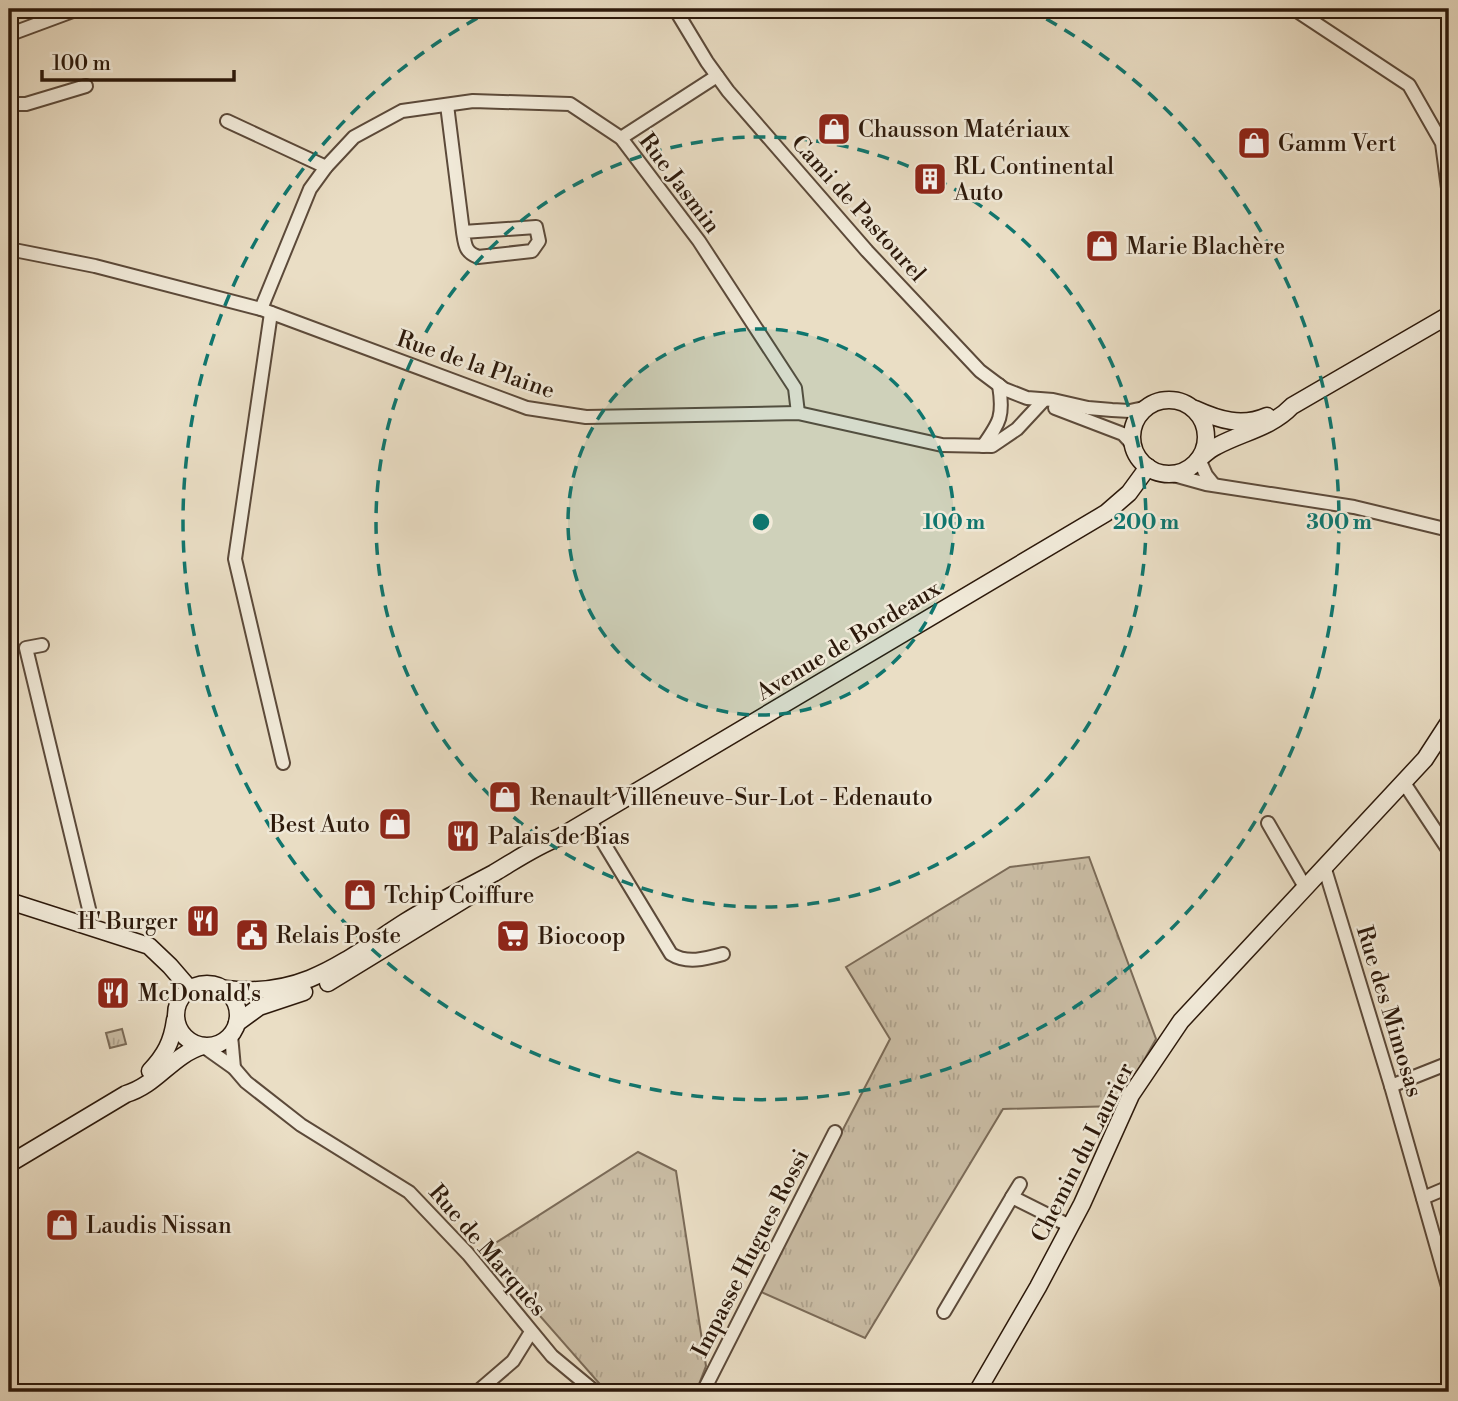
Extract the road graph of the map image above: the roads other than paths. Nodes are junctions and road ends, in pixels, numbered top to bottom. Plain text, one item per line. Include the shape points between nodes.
1 (78, 9) edge
2 (675, 9) edge
3 (1294, 9) edge
4 (9, 33) edge
5 (717, 76) junction
6 (86, 86) dead end
7 (9, 104) edge
8 (447, 105) junction
9 (227, 121) dead end
10 (621, 138) junction
11 (326, 167) junction
12 (1449, 196) edge
13 (463, 232) junction
14 (9, 250) edge
15 (266, 311) junction
16 (1449, 315) edge
17 (999, 385) junction
18 (1043, 401) junction
19 (1292, 406) junction
20 (1147, 407) junction
21 (1191, 407) junction
22 (798, 414) junction
23 (1133, 445) junction
24 (983, 446) junction
25 (1199, 459) junction
26 (1148, 467) junction
27 (1170, 474) junction
28 (1214, 485) junction
29 (1449, 530) edge
30 (41, 645) dead end
31 (1449, 722) edge
32 (283, 763) dead end
33 (1404, 783) junction
34 (589, 819) junction
35 (1268, 823) dead end
36 (559, 837) junction
37 (1449, 851) edge
38 (1324, 866) junction
39 (1305, 887) junction
40 (9, 901) edge
41 (433, 905) junction
42 (89, 909) dead end
43 (378, 953) junction
44 (723, 954) dead end
45 (189, 989) junction
46 (226, 989) junction
47 (175, 1018) junction
48 (234, 1029) junction
49 (203, 1046) junction
50 (1449, 1063) edge
51 (234, 1068) junction
52 (1391, 1086) junction
53 (126, 1094) junction
54 (835, 1132) dead end
55 (9, 1164) edge
56 (1020, 1184) dead end
57 (1449, 1187) edge
58 (1013, 1197) junction
59 (1423, 1198) junction
60 (1070, 1226) junction
61 (1449, 1290) edge
62 (944, 1312) dead end
63 (531, 1332) junction
64 (477, 1392) edge
65 (603, 1392) edge
66 (703, 1392) edge
67 (977, 1392) edge

1 - 4 street
2 - 5 street, Cami de Pastourel
3 - 12 street via 1409,85 1442,143
5 - 10 street
5 - 17 street, Cami de Pastourel via 867,251 980,371
6 - 7 street via 26,104
8 - 10 street, Rue Jasmin via 473,101 570,104
8 - 11 street, Rue Jasmin via 402,111 354,137
8 - 13 street
9 - 11 street
10 - 22 street, Rue Jasmin via 699,241 795,388
11 - 15 street, Rue Jasmin via 310,189
13 - 13 street via 466,250 478,257 532,251 539,242 536,228
14 - 15 street, Rue de la Plaine via 95,266
15 - 22 street, Rue de la Plaine via 554,414
15 - 32 street, Rue Jasmin via 235,559
16 - 19 main road
17 - 18 street, Cami de Pastourel
17 - 24 street via 1001,417
18 - 20 street, Cami de Pastourel via 1111,410
18 - 23 street, Cami de Pastourel via 1123,433
18 - 24 street, Rue de la Plaine via 1001,442
19 - 21 main road via 1237,422
19 - 25 main road via 1282,416 1216,446
20 - 21 main road via 1171,400
20 - 23 main road via 1134,427
21 - 25 main road via 1206,433
22 - 24 street, Rue de la Plaine via 942,446
23 - 26 main road
25 - 27 main road
25 - 28 street
26 - 27 main road
26 - 34 main road, Avenue de Bordeaux via 1106,513
27 - 28 street
28 - 29 street via 1354,507
30 - 42 street via 26,648
31 - 33 main road, Chemin du Laurier
33 - 37 street
33 - 38 main road, Chemin du Laurier
34 - 36 main road, Avenue de Bordeaux
34 - 44 street via 671,954 680,959
35 - 39 street
36 - 41 main road, Avenue de Bordeaux
36 - 43 main road, Avenue de Bordeaux via 548,849
38 - 39 main road, Chemin du Laurier
38 - 52 street, Rue des Mimosas
39 - 60 main road, Chemin du Laurier via 1181,1021 1131,1096
40 - 45 main road via 149,946
41 - 43 main road via 429,914 392,937
41 - 46 main road, Avenue de Bordeaux via 310,980 264,990
43 - 48 main road, Avenue de Bordeaux via 316,988 259,1007
45 - 46 main road via 207,983
45 - 47 main road via 177,1004
46 - 48 main road via 237,1006
47 - 49 main road via 180,1032
47 - 53 main road via 167,1052
48 - 49 main road via 221,1043
48 - 51 street
49 - 51 street, Rue de Marquès
49 - 53 main road
50 - 52 street
51 - 63 street, Rue de Marquès via 301,1125 409,1192 468,1254
52 - 59 street, Rue des Mimosas
53 - 55 main road
54 - 66 street, Impasse Hugues Rossi
56 - 58 street
57 - 59 street
58 - 60 street
58 - 62 street
59 - 61 street, Rue des Mimosas
60 - 67 main road, Chemin du Laurier
63 - 64 street via 513,1361
63 - 65 street, Rue de Marquès via 552,1356 593,1390

